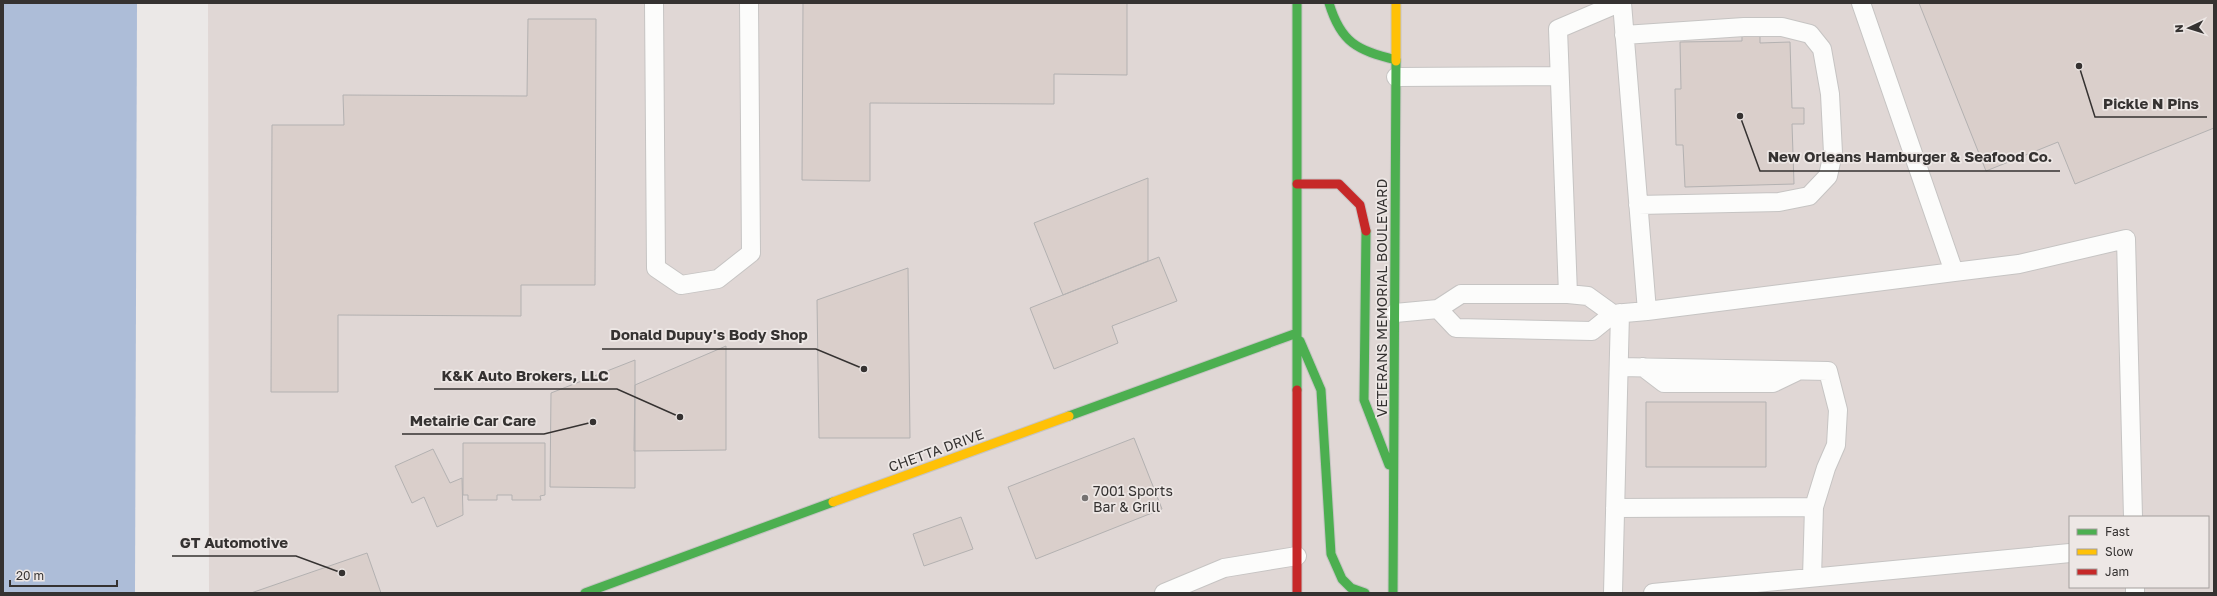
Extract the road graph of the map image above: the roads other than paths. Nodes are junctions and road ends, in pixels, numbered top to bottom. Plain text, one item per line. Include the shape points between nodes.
1 (654, 3) edge
2 (749, 3) edge
3 (1297, 3) edge
4 (1329, 3) edge
5 (1396, 3) edge
6 (1621, 3) edge
7 (1861, 3) edge
8 (1624, 35) junction
9 (1396, 69) junction
10 (1559, 76) junction
11 (1297, 184) junction
12 (1638, 205) junction
13 (1954, 272) junction
14 (1568, 294) junction
15 (1438, 309) junction
16 (1647, 311) junction
17 (1395, 313) junction
18 (1616, 313) junction
19 (1296, 333) junction
20 (1619, 367) junction
21 (1394, 478) junction
22 (1615, 508) junction
23 (1814, 508) junction
24 (2133, 516) edge
25 (2069, 553) edge
26 (1297, 556) junction
27 (1812, 578) junction
28 (585, 593) edge
29 (1164, 593) edge
30 (1297, 593) edge
31 (1366, 593) edge
32 (1393, 593) edge
33 (1613, 593) edge
34 (1653, 593) edge

1 - 2 lane via 656,268 681,285 718,279 751,253
3 - 11 main road
4 - 9 main road via 1333,18 1343,36 1364,52
5 - 9 main road, VETERANS MEMORIAL BOULEVARD
6 - 8 lane
6 - 10 lane via 1558,29
7 - 13 lane
8 - 12 lane
8 - 12 lane via 1744,26 1782,26 1810,34 1822,49 1830,94 1833,153 1828,176 1809,196 1779,202
9 - 10 lane
9 - 17 main road, VETERANS MEMORIAL BOULEVARD
10 - 14 lane
11 - 19 main road
11 - 21 main road via 1339,184 1360,205 1367,236 1364,400
12 - 16 lane
13 - 16 lane
13 - 24 lane via 2020,264 2126,239
14 - 15 lane via 1461,294
14 - 18 lane via 1588,296
15 - 17 lane
15 - 18 lane via 1456,328 1592,331
16 - 18 lane
17 - 21 main road, VETERANS MEMORIAL BOULEVARD
18 - 20 lane
19 - 26 main road
19 - 28 main road, CHETTA DRIVE
19 - 31 main road via 1321,390 1330,554 1339,577 1355,590
20 - 22 lane
20 - 23 lane via 1828,371 1838,410 1836,445
21 - 32 main road, VETERANS MEMORIAL BOULEVARD
22 - 23 lane
22 - 33 lane
23 - 27 lane
25 - 27 lane
26 - 29 lane via 1224,568
26 - 30 main road
27 - 34 lane

